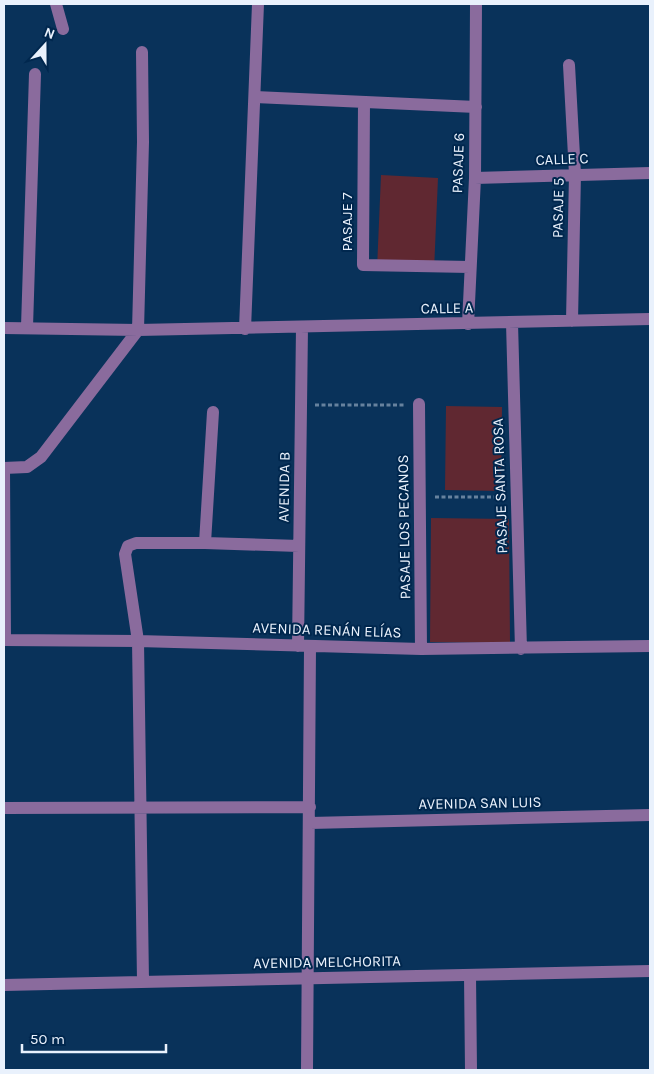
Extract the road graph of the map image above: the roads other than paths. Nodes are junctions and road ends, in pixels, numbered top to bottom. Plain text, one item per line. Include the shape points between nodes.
1 (56, 4) edge
2 (258, 4) edge
3 (476, 4) edge
4 (63, 29) dead end
5 (142, 52) dead end
6 (569, 65) dead end
7 (35, 74) dead end
8 (255, 97) junction
9 (364, 102) junction
10 (476, 107) junction
11 (650, 173) edge
12 (575, 174) junction
13 (475, 178) junction
14 (470, 267) junction
15 (650, 320) edge
16 (572, 321) junction
17 (512, 323) junction
18 (468, 324) junction
19 (27, 327) junction
20 (4, 328) edge
21 (302, 328) junction
22 (245, 329) junction
23 (138, 330) junction
24 (419, 404) road end
25 (213, 412) dead end
26 (4, 468) edge
27 (205, 543) junction
28 (299, 546) junction
29 (4, 640) edge
30 (138, 641) junction
31 (650, 646) edge
32 (304, 647) junction
33 (421, 649) junction
34 (521, 649) junction
35 (139, 806) junction
36 (310, 806) junction
37 (4, 808) edge
38 (650, 815) edge
39 (310, 823) junction
40 (650, 971) edge
41 (470, 975) junction
42 (308, 979) junction
43 (143, 981) junction
44 (4, 984) edge
45 (307, 1070) edge
46 (471, 1070) edge

1 - 4 street
2 - 8 street
3 - 10 street, PASAJE 6
5 - 23 street
6 - 12 street, PASAJE 5
7 - 19 street
8 - 9 street
8 - 22 street
9 - 10 street
9 - 14 street, PASAJE 7 via 363,265
10 - 13 street, PASAJE 6
11 - 12 street, CALLE C
12 - 13 street, CALLE C
12 - 16 street, PASAJE 5
13 - 14 street, PASAJE 6
14 - 18 street, PASAJE 6
15 - 16 street, CALLE A
16 - 17 street, CALLE A
17 - 18 street, CALLE A
17 - 34 street, PASAJE SANTA ROSA
18 - 21 street, CALLE A
19 - 20 street, CALLE A
19 - 23 street, CALLE A
21 - 22 street, CALLE A
21 - 28 street, AVENIDA B
22 - 23 street, CALLE A
23 - 26 street via 41,457 26,467
24 - 33 street, PASAJE LOS PECANOS
25 - 27 street
26 - 29 street
27 - 28 street
27 - 30 street via 136,543 128,546 125,554
28 - 32 street, AVENIDA B
29 - 30 street, AVENIDA RENÁN ELÍAS
30 - 32 street, AVENIDA RENÁN ELÍAS
30 - 35 street
31 - 34 street, AVENIDA RENÁN ELÍAS
32 - 33 street, AVENIDA RENÁN ELÍAS
32 - 36 street, AVENIDA B
33 - 34 street, AVENIDA RENÁN ELÍAS
35 - 36 street
35 - 37 street
35 - 43 street
36 - 39 street, AVENIDA B
38 - 39 street, AVENIDA SAN LUIS
39 - 42 street, AVENIDA B
40 - 41 street, AVENIDA MELCHORITA
41 - 42 street, AVENIDA MELCHORITA
41 - 46 street
42 - 43 street, AVENIDA MELCHORITA
42 - 45 street, AVENIDA B
43 - 44 street, AVENIDA MELCHORITA

